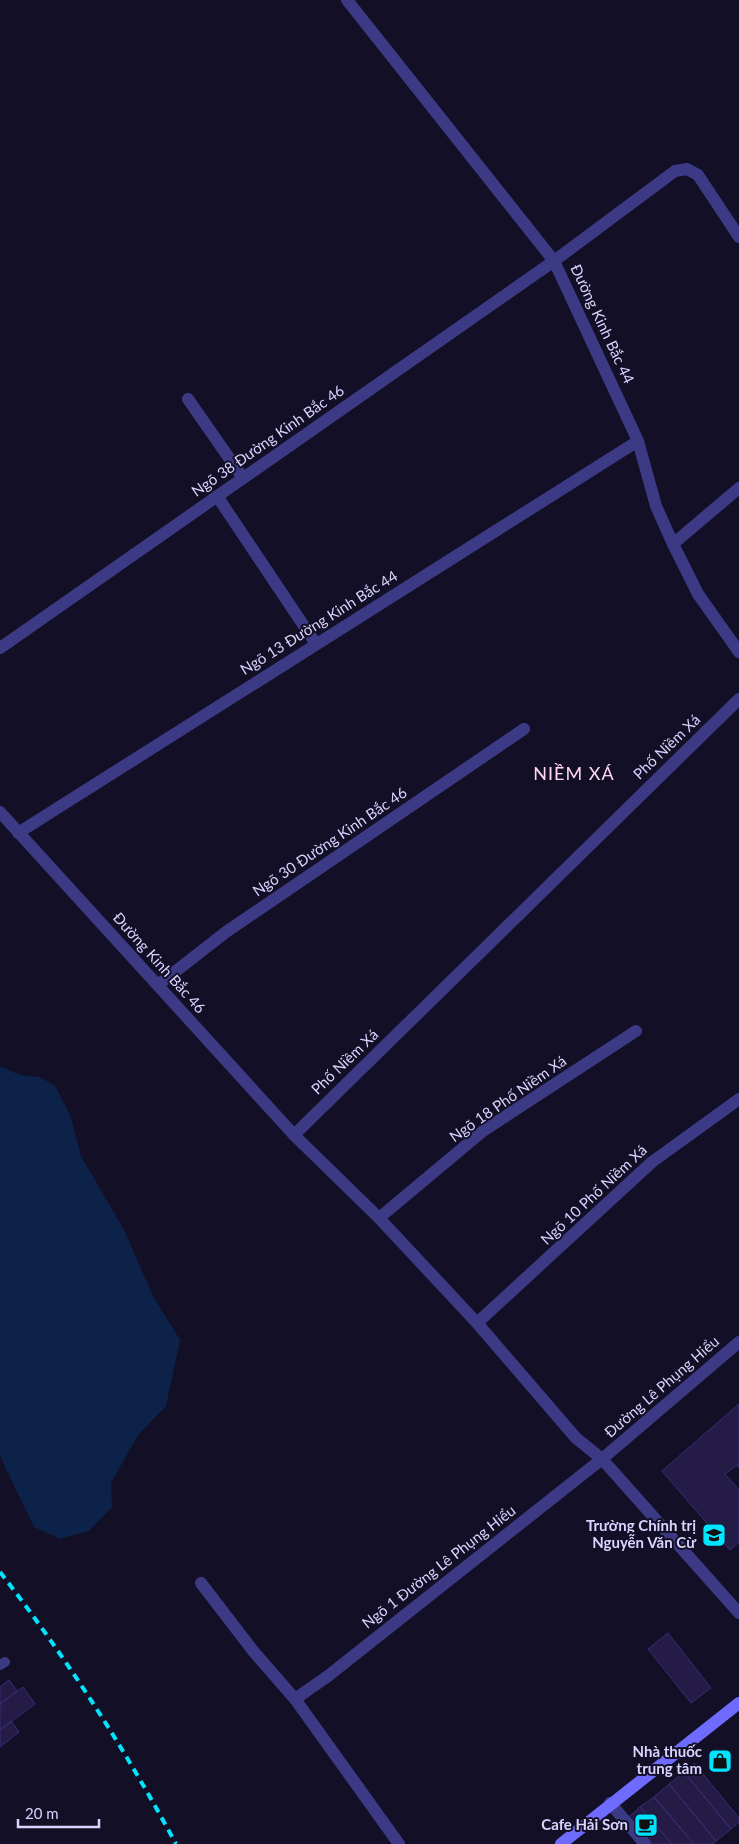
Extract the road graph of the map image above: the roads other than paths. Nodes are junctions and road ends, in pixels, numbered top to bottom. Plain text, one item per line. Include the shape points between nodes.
1 (347, 0) edge
2 (739, 237) edge
3 (554, 261) junction
4 (188, 399) dead end
5 (638, 441) junction
6 (243, 478) junction
7 (739, 488) edge
8 (217, 496) junction
9 (673, 544) junction
10 (316, 644) junction
11 (0, 648) edge
12 (739, 652) edge
13 (739, 699) edge
14 (524, 730) dead end
15 (0, 812) edge
16 (18, 832) junction
17 (158, 985) junction
18 (636, 1031) dead end
19 (739, 1099) edge
20 (294, 1135) junction
21 (379, 1218) junction
22 (477, 1323) junction
23 (739, 1342) edge
24 (602, 1459) junction
25 (201, 1583) dead end
26 (739, 1613) edge
27 (296, 1699) junction
28 (738, 1707) edge
29 (610, 1803) junction
30 (399, 1844) edge
31 (561, 1844) edge
32 (645, 1844) edge

1 - 3 street, Đường Kinh Bắc 44
2 - 3 street, Ngõ 38 Đường Kinh Bắc 46 via 698,175 687,169 675,171
3 - 5 street, Đường Kinh Bắc 44
3 - 6 street, Ngõ 38 Đường Kinh Bắc 46
4 - 6 street
5 - 9 street, Đường Kinh Bắc 44 via 656,506
5 - 10 street, Ngõ 13 Đường Kinh Bắc 44
6 - 8 street, Ngõ 38 Đường Kinh Bắc 46
7 - 9 street
8 - 10 street
8 - 11 street, Ngõ 38 Đường Kinh Bắc 46
9 - 12 street, Đường Kinh Bắc 44 via 698,594
10 - 16 street, Ngõ 13 Đường Kinh Bắc 44
13 - 20 street, Phố Niềm Xá
14 - 17 street, Ngõ 30 Đường Kinh Bắc 46 via 226,932
15 - 16 street, Đường Kinh Bắc 46
16 - 17 street, Đường Kinh Bắc 46
17 - 20 street, Đường Kinh Bắc 46
18 - 21 street, Ngõ 18 Phố Niềm Xá via 483,1132
19 - 22 street, Ngõ 10 Phố Niềm Xá via 652,1162
20 - 21 street
21 - 22 street
22 - 24 street via 552,1412 576,1438
23 - 24 street, Đường Lê Phụng Hiểu
24 - 26 street, Đường Lê Phụng Hiểu
24 - 27 street, Ngõ 1 Đường Lê Phụng Hiểu
25 - 27 street via 249,1646
27 - 30 street
28 - 29 main road
29 - 31 main road
29 - 32 street

